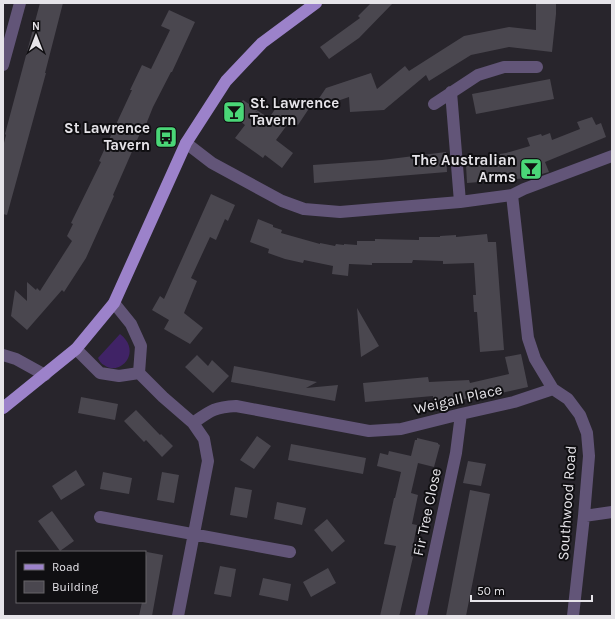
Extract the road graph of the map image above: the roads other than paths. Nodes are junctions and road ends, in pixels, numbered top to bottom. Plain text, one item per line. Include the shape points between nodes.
1 (20, 3) edge
2 (316, 3) edge
3 (3, 65) edge
4 (537, 67) dead end
5 (451, 92) junction
6 (434, 104) dead end
7 (186, 143) junction
8 (612, 156) edge
9 (512, 196) junction
10 (460, 202) junction
11 (114, 303) junction
12 (76, 349) junction
13 (3, 355) edge
14 (139, 373) junction
15 (45, 375) junction
16 (553, 389) junction
17 (3, 408) edge
18 (461, 414) junction
19 (193, 423) junction
20 (612, 512) edge
21 (584, 516) junction
22 (100, 517) dead end
23 (194, 534) junction
24 (290, 552) dead end
25 (178, 616) edge
26 (421, 616) edge
27 (573, 616) edge

1 - 3 street
2 - 7 main road via 262,43 226,81
4 - 5 street via 504,67 478,75
5 - 6 street
5 - 10 street
7 - 10 street via 212,163 282,201 304,209 340,212
7 - 11 main road
8 - 9 street via 524,188
9 - 10 street
9 - 16 street, Southwood Road via 528,338 535,359
11 - 12 main road
11 - 14 street via 131,324 141,346
12 - 14 street via 100,372 119,376
12 - 15 main road
13 - 15 street
14 - 19 street
15 - 17 main road
16 - 18 street, Weigall Place via 514,402
16 - 21 street, Southwood Road via 568,399 580,416 587,433 589,456
18 - 19 street, Weigall Place via 401,429 368,430 236,406 221,407
18 - 26 street, Fir Tree Close via 456,453
19 - 23 street via 204,439 208,461
20 - 21 street
21 - 27 street, Southwood Road
22 - 23 street
23 - 24 street
23 - 25 street

